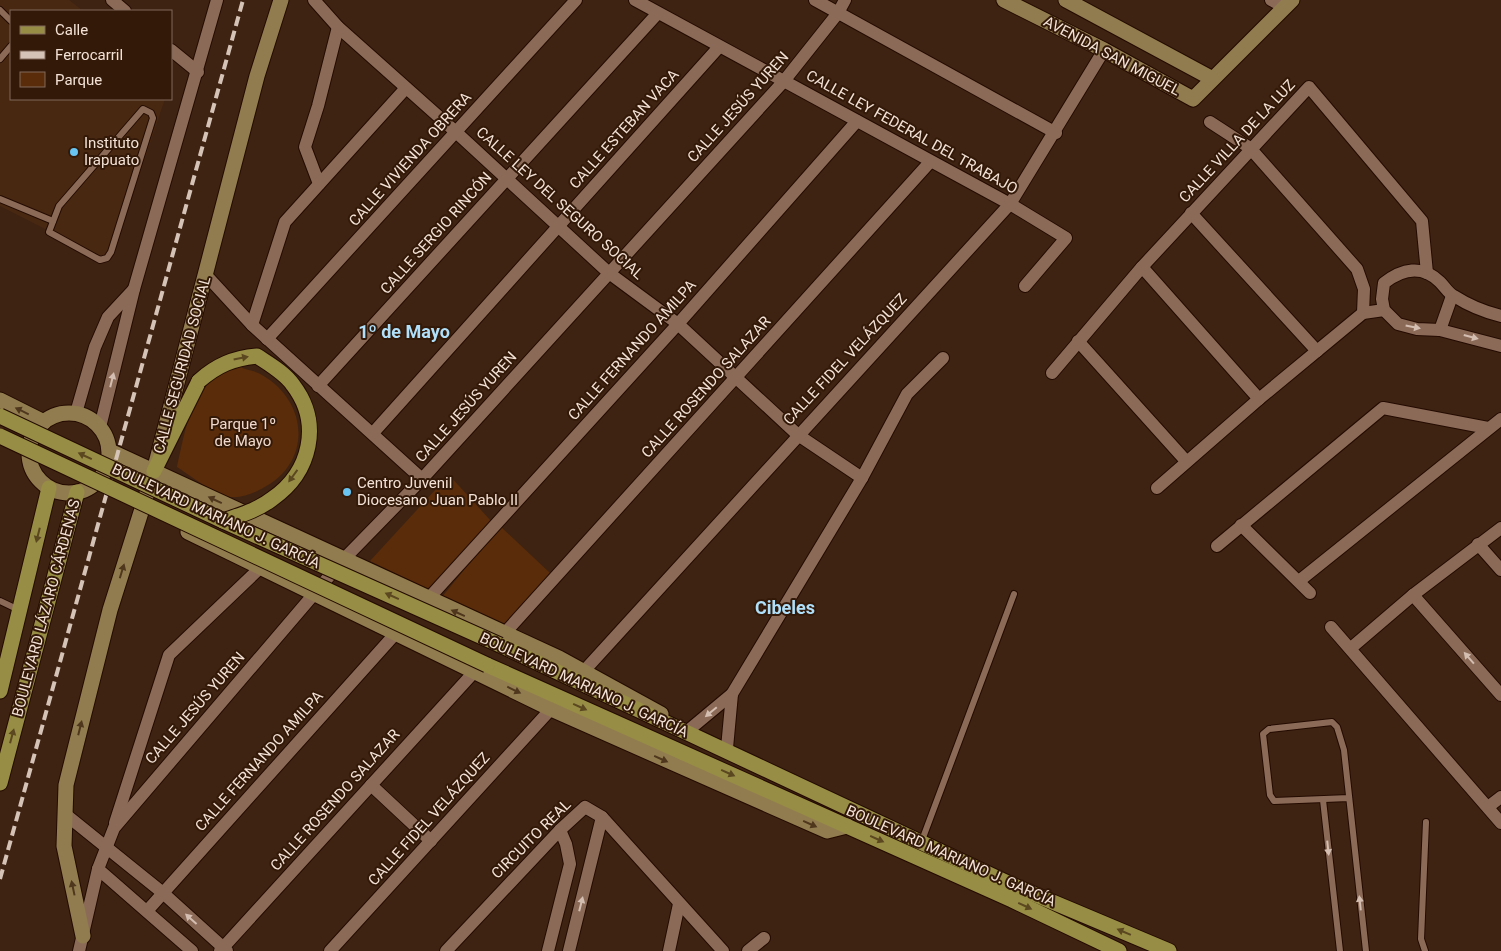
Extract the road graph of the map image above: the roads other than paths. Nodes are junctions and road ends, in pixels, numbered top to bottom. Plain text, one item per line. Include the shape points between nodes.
1 (112, 0) edge
2 (217, 0) edge
3 (281, 0) edge
4 (314, 0) edge
5 (576, 0) edge
6 (636, 0) edge
7 (815, 0) edge
8 (845, 0) edge
9 (1004, 0) edge
10 (1066, 0) edge
11 (1282, 2) edge
12 (125, 10) edge
13 (658, 13) junction
14 (838, 13) junction
15 (338, 27) junction
16 (10, 47) edge
17 (719, 47) junction
18 (1104, 50) junction
19 (172, 51) edge
20 (0, 59) edge
21 (198, 72) junction
22 (1211, 78) junction
23 (784, 81) junction
24 (406, 88) junction
25 (857, 121) junction
26 (1210, 122) dead end
27 (457, 132) junction
28 (1056, 133) junction
29 (1250, 148) junction
30 (930, 162) junction
31 (507, 179) junction
32 (319, 184) junction
33 (0, 199) edge
34 (1010, 204) junction
35 (1191, 213) junction
36 (53, 221) junction
37 (558, 226) junction
38 (1142, 267) junction
39 (609, 273) junction
40 (1427, 273) junction
41 (206, 275) junction
42 (1025, 286) dead end
43 (134, 289) junction
44 (1452, 296) junction
45 (1384, 310) junction
46 (1363, 313) junction
47 (1501, 316) edge
48 (678, 324) junction
49 (252, 325) junction
50 (1440, 330) junction
51 (267, 339) junction
52 (1078, 341) junction
53 (1501, 346) edge
54 (1317, 351) junction
55 (943, 358) dead end
56 (1052, 373) dead end
57 (737, 378) junction
58 (318, 386) junction
59 (1259, 399) junction
60 (0, 400) edge
61 (76, 413) junction
62 (0, 416) edge
63 (1501, 418) edge
64 (44, 422) junction
65 (100, 427) junction
66 (1488, 428) junction
67 (373, 433) junction
68 (798, 435) junction
69 (0, 436) edge
70 (0, 443) edge
71 (110, 451) junction
72 (30, 456) junction
73 (1186, 461) junction
74 (154, 471) junction
75 (862, 478) junction
76 (422, 479) junction
77 (93, 485) junction
78 (49, 488) junction
79 (1157, 488) dead end
80 (77, 492) junction
81 (141, 510) junction
82 (223, 521) junction
83 (1241, 525) junction
84 (1501, 528) edge
85 (1478, 544) junction
86 (1217, 546) dead end
87 (343, 560) junction
88 (260, 568) junction
89 (1501, 570) edge
90 (1300, 581) junction
91 (1310, 593) dead end
92 (1014, 594) dead end
93 (314, 595) junction
94 (1414, 595) junction
95 (428, 599) junction
96 (0, 601) edge
97 (20, 610) junction
98 (1331, 627) dead end
99 (396, 633) junction
100 (502, 639) junction
101 (1351, 648) junction
102 (481, 668) junction
103 (584, 671) junction
104 (0, 691) edge
105 (732, 694) junction
106 (1501, 695) edge
107 (551, 709) junction
108 (690, 729) junction
109 (727, 748) junction
110 (765, 771) junction
111 (0, 783) edge
112 (372, 785) junction
113 (1501, 797) edge
114 (1349, 798) junction
115 (1323, 800) junction
116 (1488, 807) junction
117 (65, 814) junction
118 (602, 817) junction
119 (1426, 822) dead end
120 (1501, 822) edge
121 (847, 826) junction
122 (114, 828) junction
123 (560, 830) junction
124 (431, 841) junction
125 (922, 843) junction
126 (105, 847) junction
127 (124, 863) junction
128 (98, 869) junction
129 (111, 879) junction
130 (162, 893) junction
131 (679, 904) junction
132 (1058, 904) junction
133 (147, 911) junction
134 (1051, 919) junction
135 (83, 936) junction
136 (764, 938) dead end
137 (224, 950) edge
138 (79, 951) edge
139 (192, 951) edge
140 (330, 951) edge
141 (446, 951) edge
142 (548, 951) edge
143 (569, 951) edge
144 (669, 951) edge
145 (723, 951) edge
146 (748, 951) edge
147 (1119, 951) edge
148 (1169, 951) edge
149 (1340, 951) edge
150 (1366, 951) edge
151 (1425, 951) edge

1 - 12 street
2 - 21 street
3 - 41 street, CALLE SEGURIDAD SOCIAL
4 - 15 street, CALLE LEY DEL SEGURO SOCIAL
5 - 27 street, CALLE VIVIENDA OBRERA
6 - 13 street, CALLE LEY FEDERAL DEL TRABAJO
7 - 14 street
8 - 14 street, CALLE JESÚS YUREN
9 - 18 street, AVENIDA SAN MIGUEL
10 - 22 street, AVENIDA SAN MIGUEL
11 - 22 street
13 - 17 street, CALLE LEY FEDERAL DEL TRABAJO
13 - 31 street, CALLE SERGIO RINCÓN
14 - 23 street, CALLE JESÚS YUREN
14 - 28 street
15 - 24 street, CALLE LEY DEL SEGURO SOCIAL
15 - 32 street via 305,147
16 - 20 lane
17 - 23 street, CALLE LEY FEDERAL DEL TRABAJO
17 - 37 street, CALLE ESTEBAN VACA
18 - 22 street, AVENIDA SAN MIGUEL via 1193,98
18 - 28 street, CALLE FIDEL VELÁZQUEZ
19 - 21 street
21 - 43 street
23 - 25 street, CALLE LEY FEDERAL DEL TRABAJO
23 - 39 street, CALLE JESÚS YUREN
24 - 27 street, CALLE LEY DEL SEGURO SOCIAL
24 - 32 street
25 - 30 street, CALLE LEY FEDERAL DEL TRABAJO
25 - 48 street, CALLE FERNANDO AMILPA
26 - 29 street
27 - 31 street, CALLE LEY DEL SEGURO SOCIAL
27 - 51 street, CALLE VIVIENDA OBRERA
28 - 34 street, CALLE FIDEL VELÁZQUEZ
29 - 35 street, CALLE VILLA DE LA LUZ
29 - 40 street, CALLE VILLA DE LA LUZ via 1309,87 1422,220
29 - 46 street via 1358,269 1364,289
30 - 34 street, CALLE LEY FEDERAL DEL TRABAJO
30 - 57 street, CALLE ROSENDO SALAZAR
31 - 37 street, CALLE LEY DEL SEGURO SOCIAL
31 - 58 street, CALLE SERGIO RINCÓN
32 - 49 street via 285,222
33 - 36 lane
34 - 42 street, CALLE LEY FEDERAL DEL TRABAJO via 1066,238
34 - 68 street, CALLE FIDEL VELÁZQUEZ
35 - 38 street, CALLE VILLA DE LA LUZ
35 - 54 street
36 - 36 lane via 49,232 100,260 107,258 153,118 151,113 144,109 59,206
37 - 39 street, CALLE LEY DEL SEGURO SOCIAL
37 - 67 street, CALLE ESTEBAN VACA
38 - 52 street, CALLE VILLA DE LA LUZ
38 - 59 street
39 - 48 street, CALLE LEY DEL SEGURO SOCIAL
39 - 76 street, CALLE JESÚS YUREN
40 - 44 street via 1439,280
40 - 45 street via 1410,269 1384,283
41 - 49 street
41 - 74 street, CALLE SEGURIDAD SOCIAL
43 - 61 street via 108,317 95,348
65 -> 43 street
44 - 47 street
44 - 50 street
45 - 46 street
45 -> 50 street via 1398,324
46 - 54 street
48 - 57 street, CALLE LEY DEL SEGURO SOCIAL
48 - 95 street, CALLE FERNANDO AMILPA
49 - 51 street
50 -> 53 street
51 - 58 street
52 - 56 street, CALLE VILLA DE LA LUZ
52 - 73 street
54 - 59 street
55 - 75 street via 907,394
57 - 68 street, CALLE LEY DEL SEGURO SOCIAL
57 - 100 street, CALLE ROSENDO SALAZAR
58 - 67 street
59 - 73 street
64 -> 60 street
61 - 64 street via 59,414
61 - 65 street
82 -> 62 main road, BOULEVARD MARIANO J. GARCÍA, bridge
63 - 66 street
64 - 72 street via 30,443
65 - 71 street
66 - 83 street via 1384,408
66 - 90 street
67 - 76 street
68 - 75 street, CALLE LEY DEL SEGURO SOCIAL
68 - 103 street, CALLE FIDEL VELÁZQUEZ
69 - 102 main road, BOULEVARD MARIANO J. GARCÍA, bridge
70 - 72 street
71 - 74 street
71 - 77 street via 105,470
72 - 78 street via 36,474
73 - 79 street
74 - 81 street, CALLE SEGURIDAD SOCIAL
74 -> 82 main road, bridge via 199,381 214,368 239,357 257,356 293,384 310,418 308,454 292,479 273,499
87 -> 74 street
75 - 105 street
76 - 87 street, CALLE JESÚS YUREN
77 - 80 street
77 - 81 street
78 - 80 street
78 -> 97 main road, BOULEVARD LÁZARO CÁRDENAS
111 -> 80 main road, BOULEVARD LÁZARO CÁRDENAS
81 - 88 street
117 -> 81 street, CALLE SEGURIDAD SOCIAL via 66,785 110,610
100 -> 82 main road, BOULEVARD MARIANO J. GARCÍA, bridge
83 - 86 street
83 - 90 street
84 - 85 street
85 - 89 street
85 - 94 street
87 - 93 street, CALLE JESÚS YUREN
87 - 95 street
88 - 93 street
88 - 122 street via 169,655
90 - 91 street
92 - 125 lane
93 - 99 street
93 - 122 street, CALLE JESÚS YUREN
94 - 101 street
106 -> 94 street
100 -> 95 street
96 - 97 lane
97 - 104 main road, BOULEVARD LÁZARO CÁRDENAS
98 - 101 street
99 - 102 street
99 - 130 street, CALLE FERNANDO AMILPA
100 - 103 street
100 - 110 main road, BOULEVARD MARIANO J. GARCÍA
101 - 116 street
102 -> 107 street
102 - 112 street, CALLE ROSENDO SALAZAR
102 -> 121 main road, BOULEVARD MARIANO J. GARCÍA
103 - 108 street
105 -> 108 street
105 - 109 street
107 -> 121 street via 827,831
107 - 124 street, CALLE FIDEL VELÁZQUEZ
108 - 109 street
109 - 110 street
110 - 125 main road, BOULEVARD MARIANO J. GARCÍA
112 - 124 street
112 - 137 street, CALLE ROSENDO SALAZAR
113 - 116 street
114 - 115 lane
114 - 115 lane via 1344,750 1335,724 1269,729 1263,734 1270,795 1274,801
150 -> 114 lane
115 -> 149 lane
116 - 120 street
117 - 126 street
135 -> 117 street, CALLE SEGURIDAD SOCIAL via 64,846
118 - 123 street, CIRCUITO REAL via 585,807
118 - 131 street
143 -> 118 street
119 - 151 lane via 1421,940
121 -> 134 main road, BOULEVARD MARIANO J. GARCÍA
122 - 126 street, CALLE JESÚS YUREN
123 - 141 street, CIRCUITO REAL
123 - 142 street via 570,864
124 - 140 street, CALLE FIDEL VELÁZQUEZ
125 - 132 main road, BOULEVARD MARIANO J. GARCÍA
126 - 127 street
126 - 128 street, CALLE JESÚS YUREN
127 - 129 street
127 - 130 street
128 - 129 street
128 - 135 street, CALLE JESÚS YUREN
129 - 133 street
130 - 133 street, CALLE FERNANDO AMILPA
137 -> 130 street
131 - 144 street
131 - 145 street
132 - 134 main road
148 -> 132 main road, BOULEVARD MARIANO J. GARCÍA
133 - 139 street
134 - 147 main road, BOULEVARD MARIANO J. GARCÍA
135 - 138 street, CALLE JESÚS YUREN
136 - 146 street

